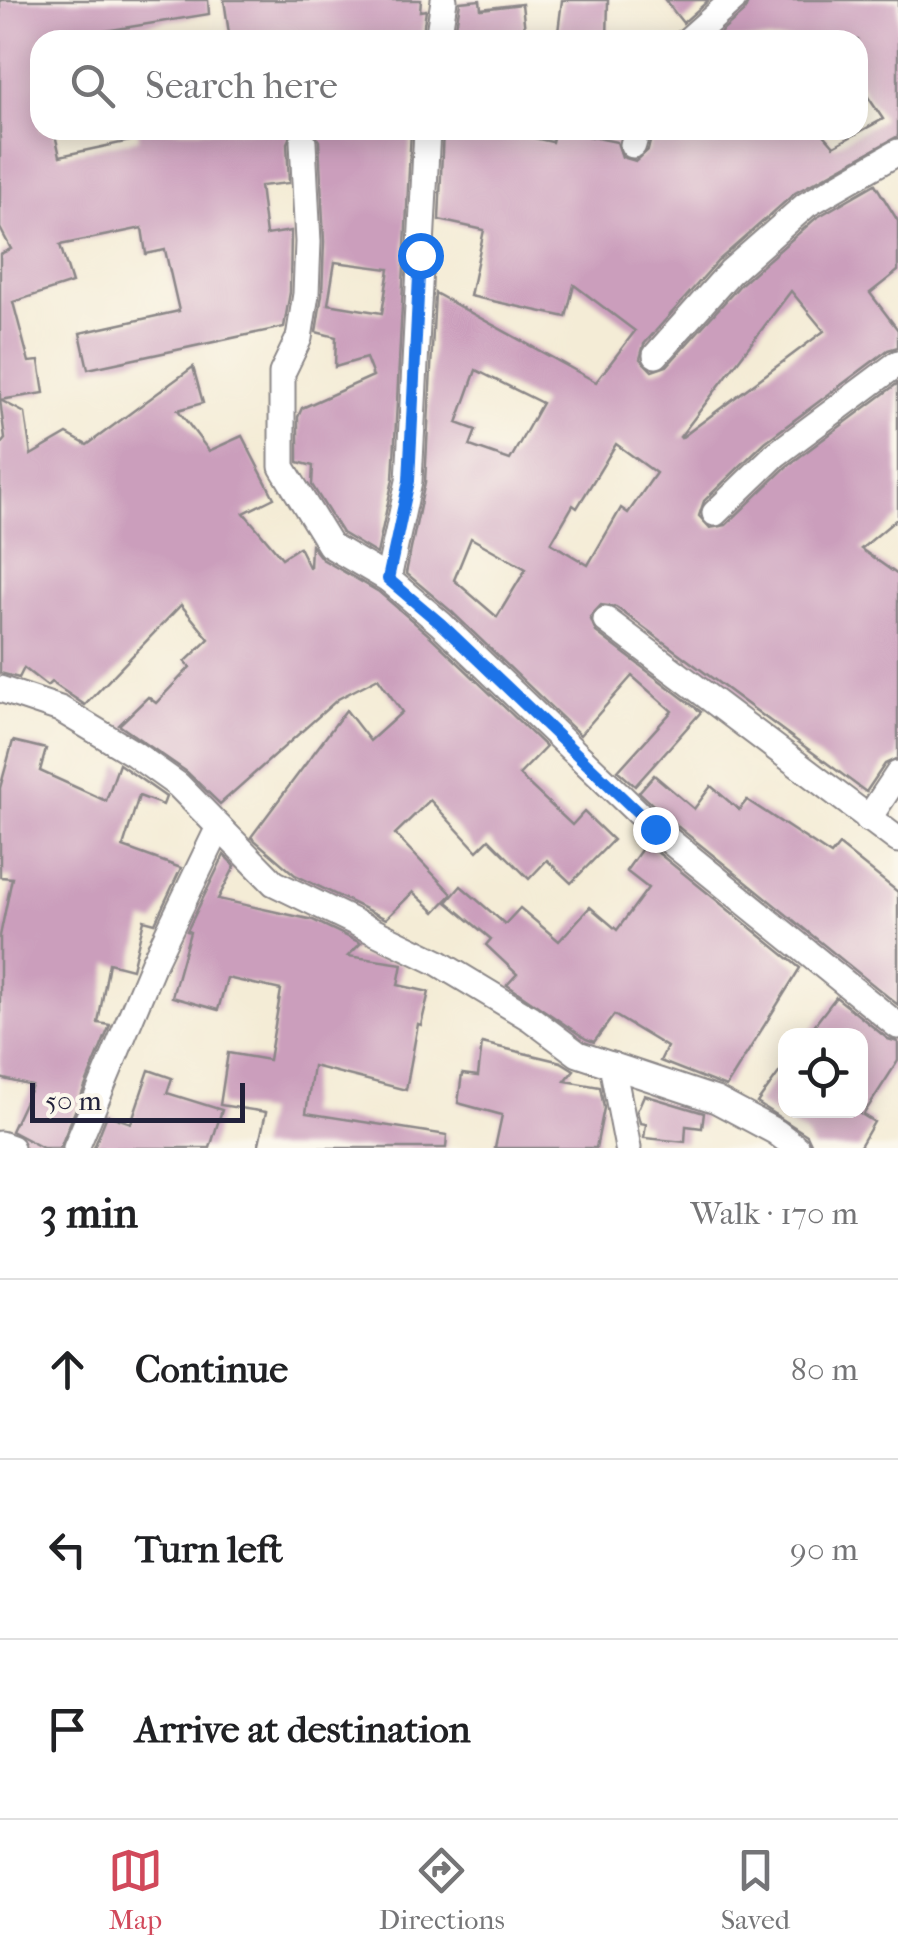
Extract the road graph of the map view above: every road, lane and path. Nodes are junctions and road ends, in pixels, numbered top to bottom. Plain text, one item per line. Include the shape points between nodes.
1 (444, 0) edge
2 (733, 0) edge
3 (440, 30) edge
4 (699, 30) edge
5 (427, 140) edge
6 (302, 142) dead end
7 (898, 152) edge
8 (656, 355) dead end
9 (898, 363) edge
10 (715, 513) dead end
11 (388, 579) junction
12 (606, 620) dead end
13 (0, 689) edge
14 (898, 774) edge
15 (868, 819) junction
16 (218, 827) junction
17 (898, 840) edge
18 (898, 1026) edge
19 (612, 1065) junction
20 (0, 1144) edge
21 (11, 1148) edge
22 (76, 1148) edge
23 (628, 1148) edge
24 (797, 1148) edge

1 - 3 street
2 - 4 street
5 - 11 street via 409,481
6 - 11 street via 306,294 299,338 282,374 282,466 330,545
7 - 8 street via 806,205 730,272
9 - 10 street via 775,455
11 - 18 street via 655,829
12 - 15 street
13 - 16 street via 60,709 133,753 178,784
14 - 15 street
15 - 17 street
16 - 19 street via 274,883 437,962 578,1054
16 - 22 street
19 - 23 street
19 - 24 street via 716,1100
20 - 21 street

